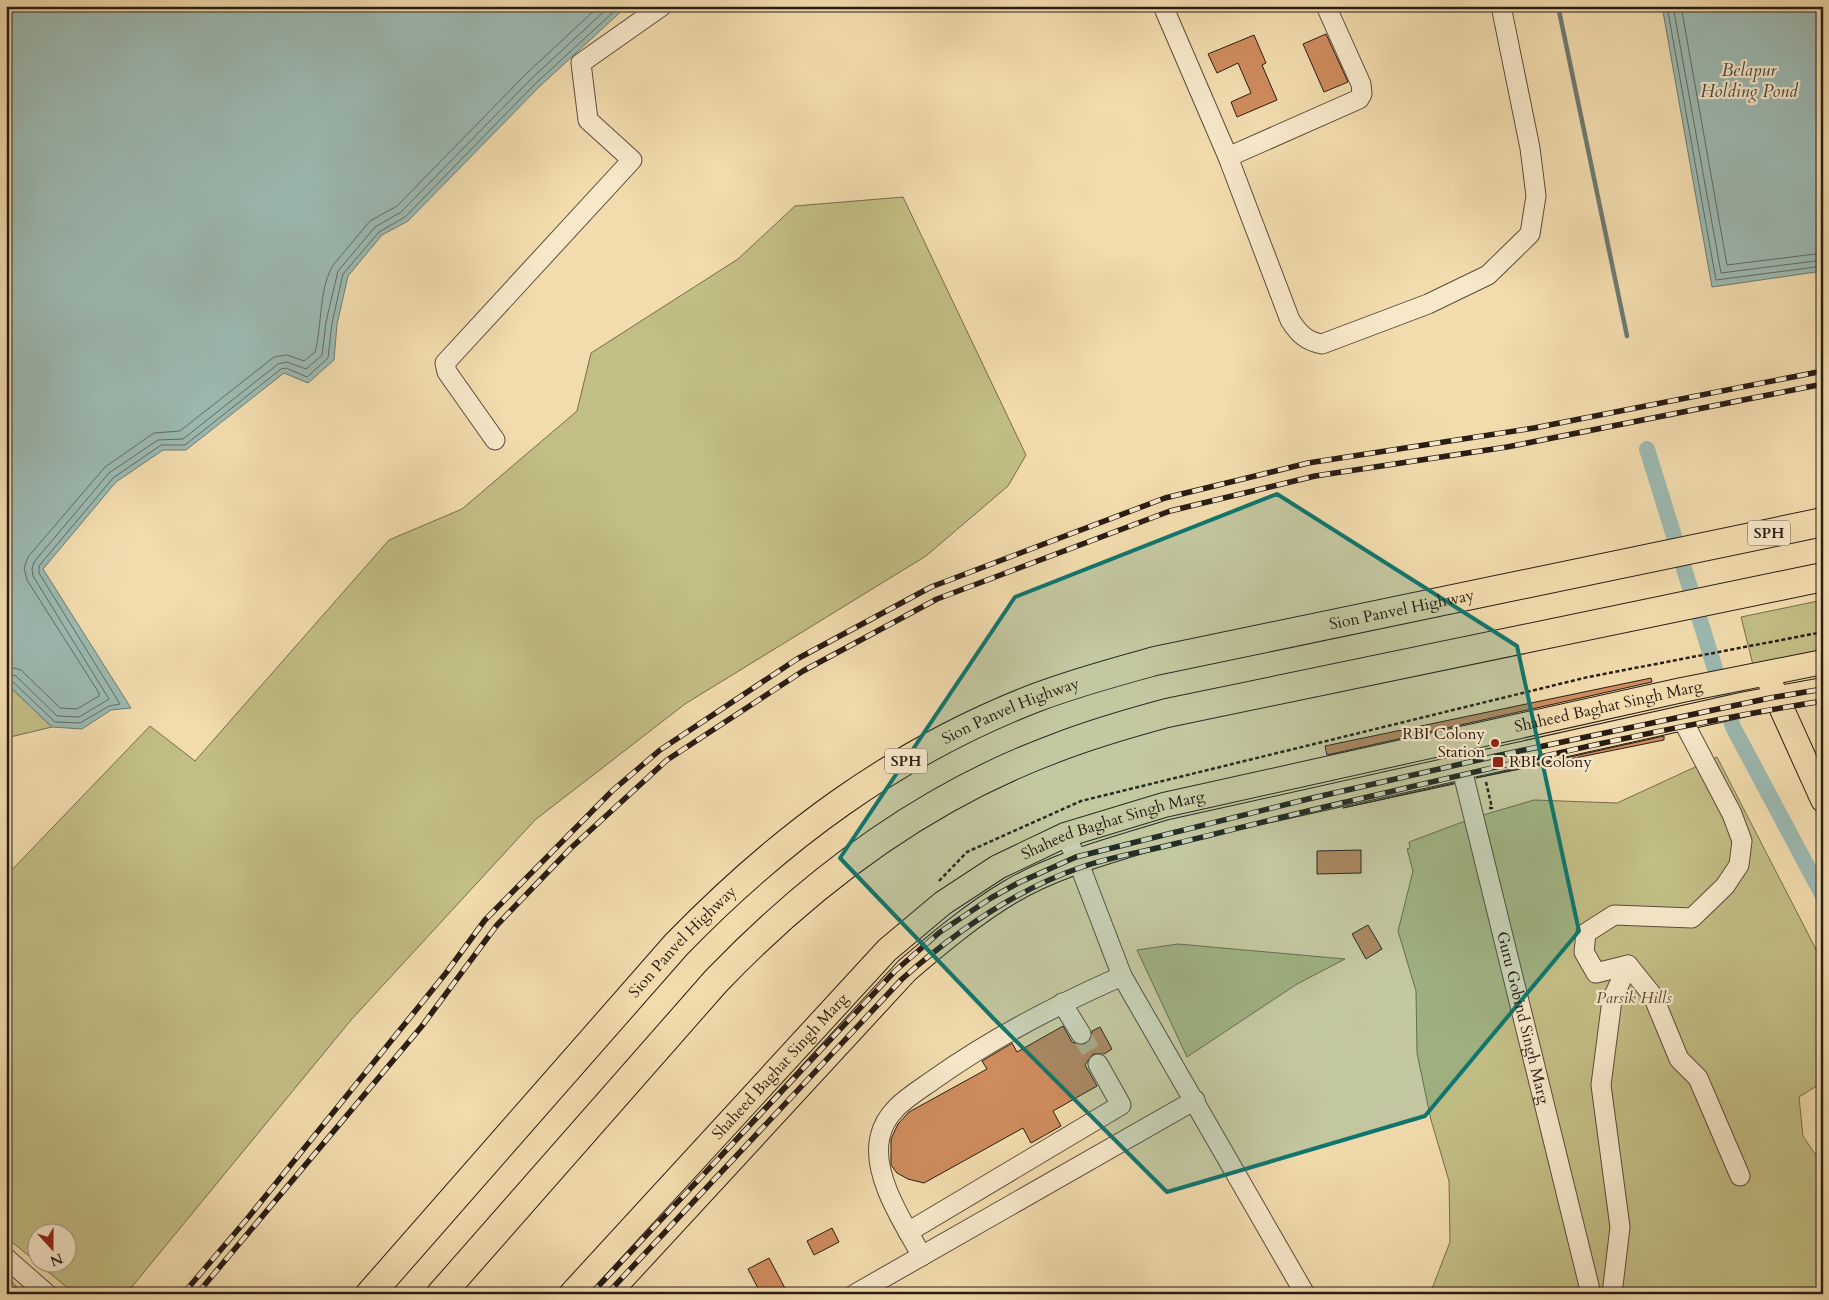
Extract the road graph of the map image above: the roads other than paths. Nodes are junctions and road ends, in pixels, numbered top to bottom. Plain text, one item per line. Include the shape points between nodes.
1 (662, 6) edge
2 (1163, 6) edge
3 (1326, 6) edge
4 (1501, 6) edge
5 (1228, 157) junction
6 (495, 440) dead end
7 (1823, 522) edge
8 (1823, 577) edge
9 (1823, 662) edge
10 (1765, 672) junction
11 (1823, 690) edge
12 (1777, 699) junction
13 (1686, 718) junction
14 (1454, 741) junction
15 (1462, 766) junction
16 (1823, 800) edge
17 (1066, 835) junction
18 (1081, 869) junction
19 (1628, 965) junction
20 (1122, 976) junction
21 (1062, 1002) junction
22 (1081, 1034) tunnel mouth
23 (1098, 1064) tunnel mouth
24 (1195, 1100) junction
25 (1740, 1176) dead end
26 (908, 1232) junction
27 (922, 1256) junction
28 (6, 1258) edge
29 (47, 1294) edge
30 (370, 1294) edge
31 (441, 1294) edge
32 (571, 1294) edge
33 (608, 1294) edge
34 (855, 1294) edge
35 (1305, 1294) edge
36 (1591, 1294) edge
37 (1612, 1294) edge

1 - 6 street via 581,63 588,120 632,160 445,363 447,372
2 - 5 street
3 - 5 street via 1361,84 1359,99
4 - 5 street via 1530,148 1536,196 1530,234 1488,275 1379,323 1322,344 1310,342 1290,320
7 - 30 highway, Sion Panvel Highway / SPH via 1155,661 1035,698 921,752 816,819 720,900 676,944
8 - 31 highway via 1167,713 1054,748 947,798 847,862 757,938 716,980
9 - 10 main road, Shaheed Baghat Singh Marg
10 - 12 main road
10 - 14 main road, Shaheed Baghat Singh Marg
11 - 12 main road, Shaheed Baghat Singh Marg
12 - 13 main road, Shaheed Baghat Singh Marg
12 - 16 main road
13 - 15 main road, Shaheed Baghat Singh Marg
13 - 19 street via 1742,841 1739,865 1725,886 1692,918 1614,915 1586,933 1584,952 1596,973
14 - 15 street, Guru Gobind Singh Marg
14 - 17 main road, Shaheed Baghat Singh Marg via 1164,805
15 - 18 main road, Shaheed Baghat Singh Marg via 1171,832
15 - 36 street, Guru Gobind Singh Marg
17 - 18 street
17 - 32 main road, Shaheed Baghat Singh Marg via 998,867 943,903 887,950
18 - 20 street
18 - 33 main road, Shaheed Baghat Singh Marg via 1011,891 960,925 907,970
19 - 25 street via 1653,996 1679,1059 1698,1078
19 - 37 street via 1612,1000 1601,1084 1620,1227
20 - 21 street
20 - 24 street
21 - 22 street
21 - 26 street via 975,1051 897,1106 887,1120 880,1137 878,1158 885,1184
23 - 26 street via 1121,1105
24 - 27 street
24 - 35 street
26 - 27 street
27 - 34 street
28 - 29 street

